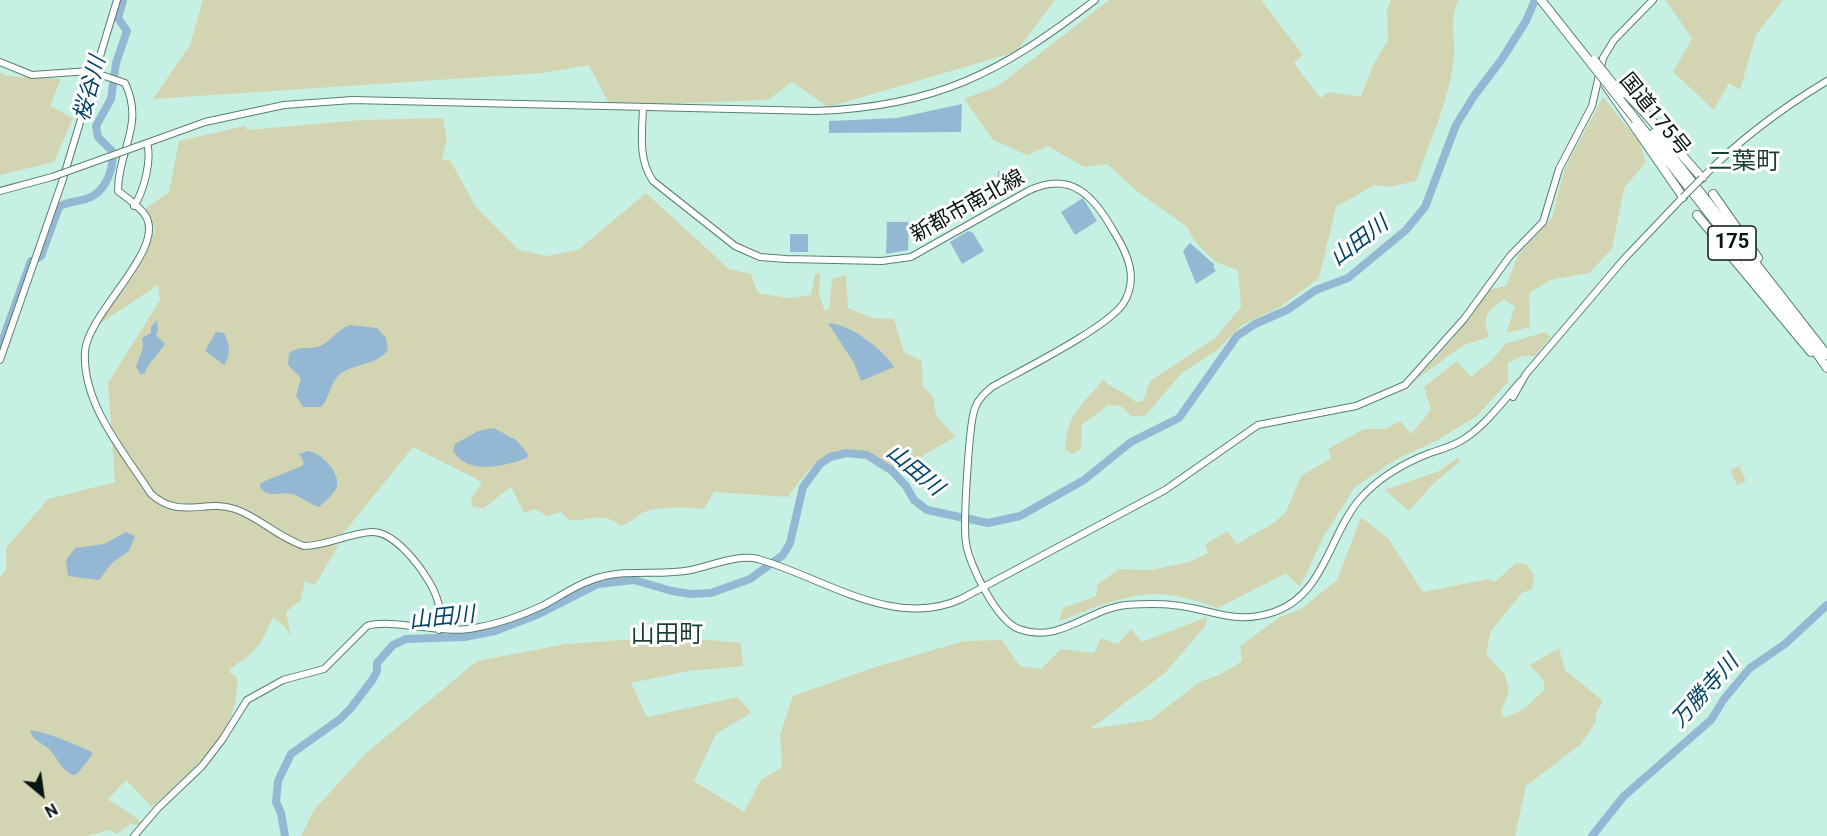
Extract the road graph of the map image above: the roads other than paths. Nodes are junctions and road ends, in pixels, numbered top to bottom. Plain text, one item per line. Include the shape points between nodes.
1 (117, 0) edge
2 (1095, 0) edge
3 (1541, 0) edge
4 (1548, 0) edge
5 (1653, 0) edge
6 (0, 62) edge
7 (95, 72) junction
8 (1827, 81) edge
9 (643, 108) junction
10 (1638, 118) junction
11 (145, 143) junction
12 (1702, 178) junction
13 (0, 191) edge
14 (1713, 194) dead end
15 (1683, 197) junction
16 (134, 206) junction
17 (1697, 215) dead end
18 (1827, 354) edge
19 (0, 360) edge
20 (1827, 369) edge
21 (1521, 381) junction
22 (1514, 397) dead end
23 (984, 586) junction
24 (439, 630) junction
25 (134, 836) edge

1 - 7 street
2 - 9 street via 1006,63 958,86 911,101 867,109 816,111
3 - 10 highway, 国道175号 / 175, bridge via 1604,82
4 - 10 highway, 国道175号 / 175, bridge
5 - 23 street via 1614,40 1603,58 1592,106 1559,169 1543,222 1510,256 1464,319 1405,385 1356,406 1258,425 1165,490
6 - 7 street via 32,75
7 - 16 street via 125,83 131,94 135,117 118,176 118,192
7 - 19 street via 62,182
8 - 12 street, 新都市南北線 via 1777,113
9 - 11 street via 352,100 284,105 205,122
9 - 23 street, 新都市南北線 via 642,155 653,182 735,246 760,257 872,261 910,257 1047,184 1078,189 1098,204 1127,255 1131,278 1127,294 1107,319 992,387 978,401 972,419 965,530 970,559
10 - 12 highway
10 - 15 highway
10 - 18 highway, 国道175号 / 175
10 - 20 highway, 国道175号 / 175
11 - 13 street, bridge via 52,177
11 - 16 street via 148,151 141,192
12 - 15 street, 新都市南北線, bridge
14 - 18 highway
15 - 21 street, 新都市南北線 via 1624,259
16 - 24 street via 148,221 147,244 89,332 84,353 96,406 151,494 177,508 234,508 304,546 370,532 390,536 401,544 438,601
17 - 20 highway
21 - 22 street
21 - 23 street, 新都市南北線 via 1480,427 1463,440 1393,471 1374,485 1348,517 1306,591 1275,612 1236,619 1171,604 1124,606 1066,629 1035,633 1017,629 1005,620
23 - 24 street via 949,605 912,609 866,599 744,558 669,574 600,577 507,619 473,629
24 - 25 street via 366,626 324,669 283,680 247,700 202,766

